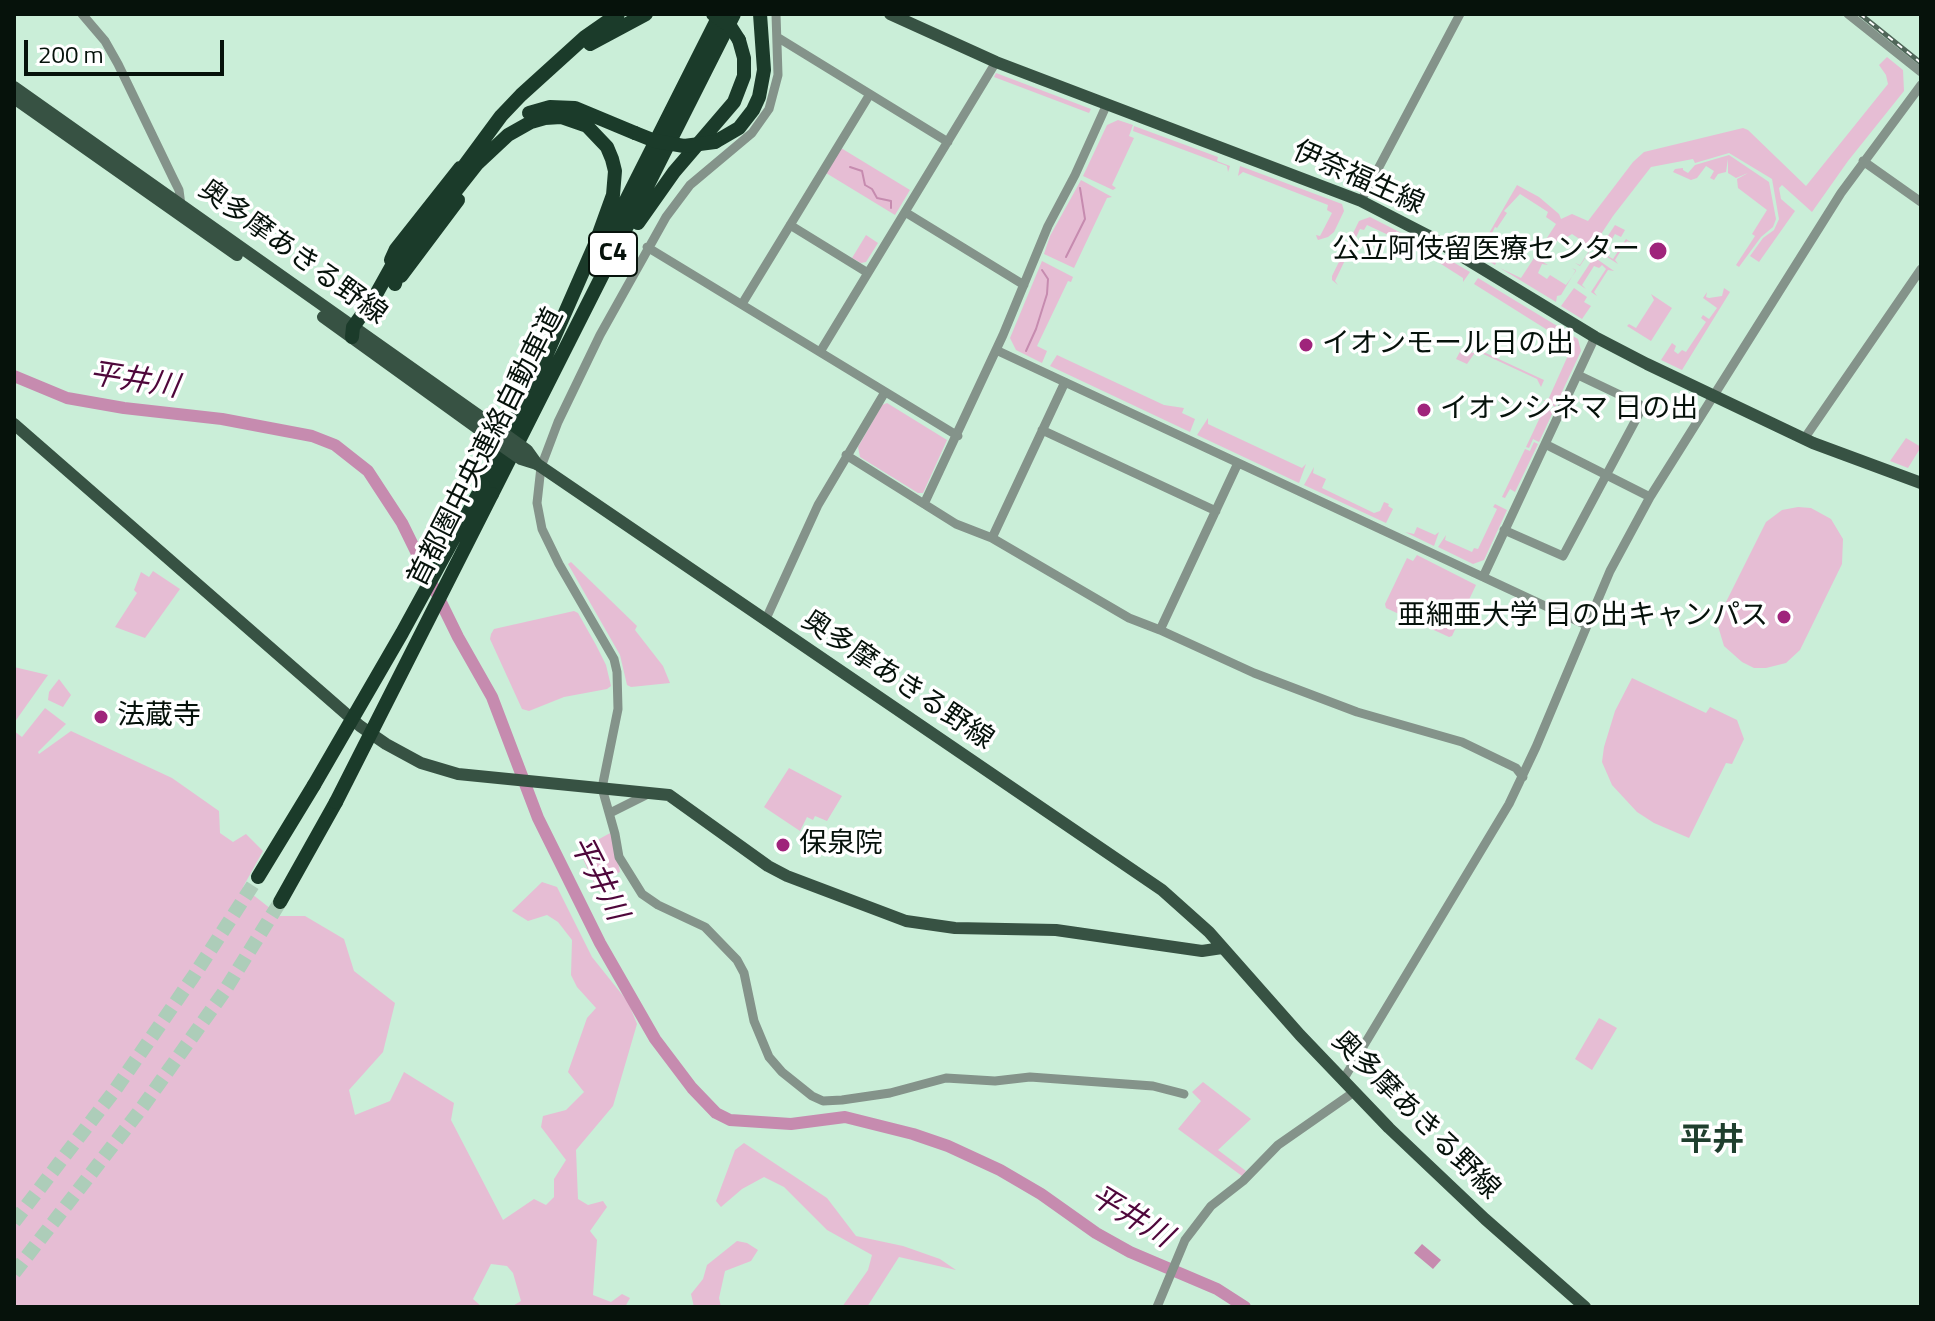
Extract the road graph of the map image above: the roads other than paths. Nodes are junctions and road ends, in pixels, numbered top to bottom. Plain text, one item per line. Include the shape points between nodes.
1 (82, 14) edge
2 (618, 14) edge
3 (646, 14) edge
4 (713, 14) edge
5 (720, 14) edge
6 (734, 14) edge
7 (760, 14) edge
8 (776, 14) edge
9 (890, 14) edge
10 (1460, 14) edge
11 (1848, 14) edge
12 (777, 37) junction
13 (996, 62) junction
14 (1921, 72) edge
15 (542, 75) junction
16 (1921, 85) edge
17 (14, 87) edge
18 (870, 94) junction
19 (14, 98) edge
20 (1107, 104) junction
21 (948, 142) junction
22 (474, 160) junction
23 (1863, 161) junction
24 (1361, 201) junction
25 (1921, 202) edge
26 (179, 208) junction
27 (905, 212) junction
28 (790, 225) junction
29 (647, 247) junction
30 (1921, 269) edge
31 (868, 273) junction
32 (393, 281) junction
33 (1024, 285) junction
34 (742, 304) junction
35 (584, 312) junction
36 (355, 332) junction
37 (1595, 337) junction
38 (996, 350) junction
39 (820, 352) junction
40 (539, 372) junction
41 (1578, 375) junction
42 (1065, 382) junction
43 (885, 392) junction
44 (1713, 395) junction
45 (14, 424) edge
46 (1042, 430) junction
47 (958, 436) junction
48 (1804, 439) junction
49 (1545, 444) junction
50 (846, 455) junction
51 (1238, 463) junction
52 (539, 465) junction
53 (1604, 474) junction
54 (1921, 483) edge
55 (488, 490) junction
56 (1650, 497) junction
57 (924, 504) junction
58 (1216, 511) junction
59 (1504, 530) junction
60 (992, 538) junction
61 (1483, 577) junction
62 (765, 621) junction
63 (1586, 625) junction
64 (1160, 630) junction
65 (1523, 777) junction
66 (602, 788) junction
67 (651, 792) junction
68 (610, 813) junction
69 (258, 877) tunnel mouth
70 (280, 902) tunnel mouth
71 (1222, 948) junction
72 (1343, 1080) junction
73 (1354, 1092) junction
74 (1184, 1094) dead end
75 (1157, 1307) edge
76 (1585, 1307) edge

1 - 26 street via 118,64 173,178
2 - 15 highway
3 - 15 highway
4 - 35 highway, bridge via 730,26 744,58 734,102 650,203
5 - 40 highway, 首都圏中央連絡自動車道 / C4
6 - 35 highway, 首都圏中央連絡自動車道 / C4
7 - 22 highway, bridge via 764,70 759,97 739,128 715,142 684,146 655,141 575,108 550,107 521,116
8 - 12 street
9 - 13 main road, 伊奈福生線
10 - 24 street
11 - 14 street
12 - 18 street
12 - 29 street via 776,90 761,123 690,185
13 - 20 main road, 伊奈福生線
13 - 21 street
15 - 22 highway via 501,116
16 - 23 street
17 - 26 main road, 奥多摩あきる野線
18 - 21 street
18 - 28 street
19 - 26 main road, 奥多摩あきる野線
20 - 24 main road, 伊奈福生線
20 - 33 street
21 - 27 street
22 - 32 highway via 461,207 422,258
22 - 32 highway via 396,249
22 - 40 highway via 531,122 553,118 587,126 612,159 615,184 608,209
23 - 25 street
23 - 44 street
24 - 37 main road, 伊奈福生線
26 - 36 main road, 奥多摩あきる野線
27 - 31 street
27 - 33 street
28 - 31 street
28 - 34 street
29 - 34 street
29 - 52 street
30 - 48 street
31 - 39 street
32 - 36 highway
33 - 38 street
34 - 39 street
35 - 55 highway, 首都圏中央連絡自動車道 / C4
36 - 52 main road, 奥多摩あきる野線, bridge via 492,432 527,450
37 - 41 street
37 - 44 main road, 伊奈福生線
38 - 42 street
38 - 47 street
39 - 43 street
40 - 55 highway, 首都圏中央連絡自動車道 / C4
41 - 49 street
41 - 53 street via 1639,404
42 - 46 street
42 - 51 street
43 - 47 street
43 - 50 street
44 - 48 main road, 伊奈福生線
44 - 56 street
45 - 66 main road via 398,752 445,771
46 - 58 street
46 - 60 street
47 - 57 street
48 - 54 main road, 伊奈福生線
49 - 53 street
49 - 59 street
50 - 57 street
50 - 62 street
51 - 58 street
51 - 61 street
52 - 62 main road, 奥多摩あきる野線
52 - 66 street via 542,529 617,672 618,709
53 - 56 street
53 - 59 street via 1563,556
55 - 69 highway, 首都圏中央連絡自動車道 / C4, bridge
55 - 70 highway, 首都圏中央連絡自動車道 / C4, bridge via 336,802
56 - 63 street
57 - 60 street
58 - 64 street
59 - 61 street
60 - 64 street via 1120,613
61 - 63 street
62 - 71 main road, 奥多摩あきる野線 via 1162,890
63 - 65 street
64 - 65 street via 1331,702 1462,742 1516,768
65 - 72 street
66 - 67 main road
66 - 68 street
67 - 68 street
67 - 71 main road via 679,801 787,876 906,921 955,928 1056,930 1202,951
68 - 74 street via 619,857 639,890 705,927 727,948 744,973 754,1021 769,1057 812,1096 842,1100 946,1078 1030,1077 1153,1086
71 - 72 main road, 奥多摩あきる野線
72 - 73 main road, 奥多摩あきる野線
73 - 75 street via 1278,1145 1211,1206 1192,1229
73 - 76 main road, 奥多摩あきる野線

